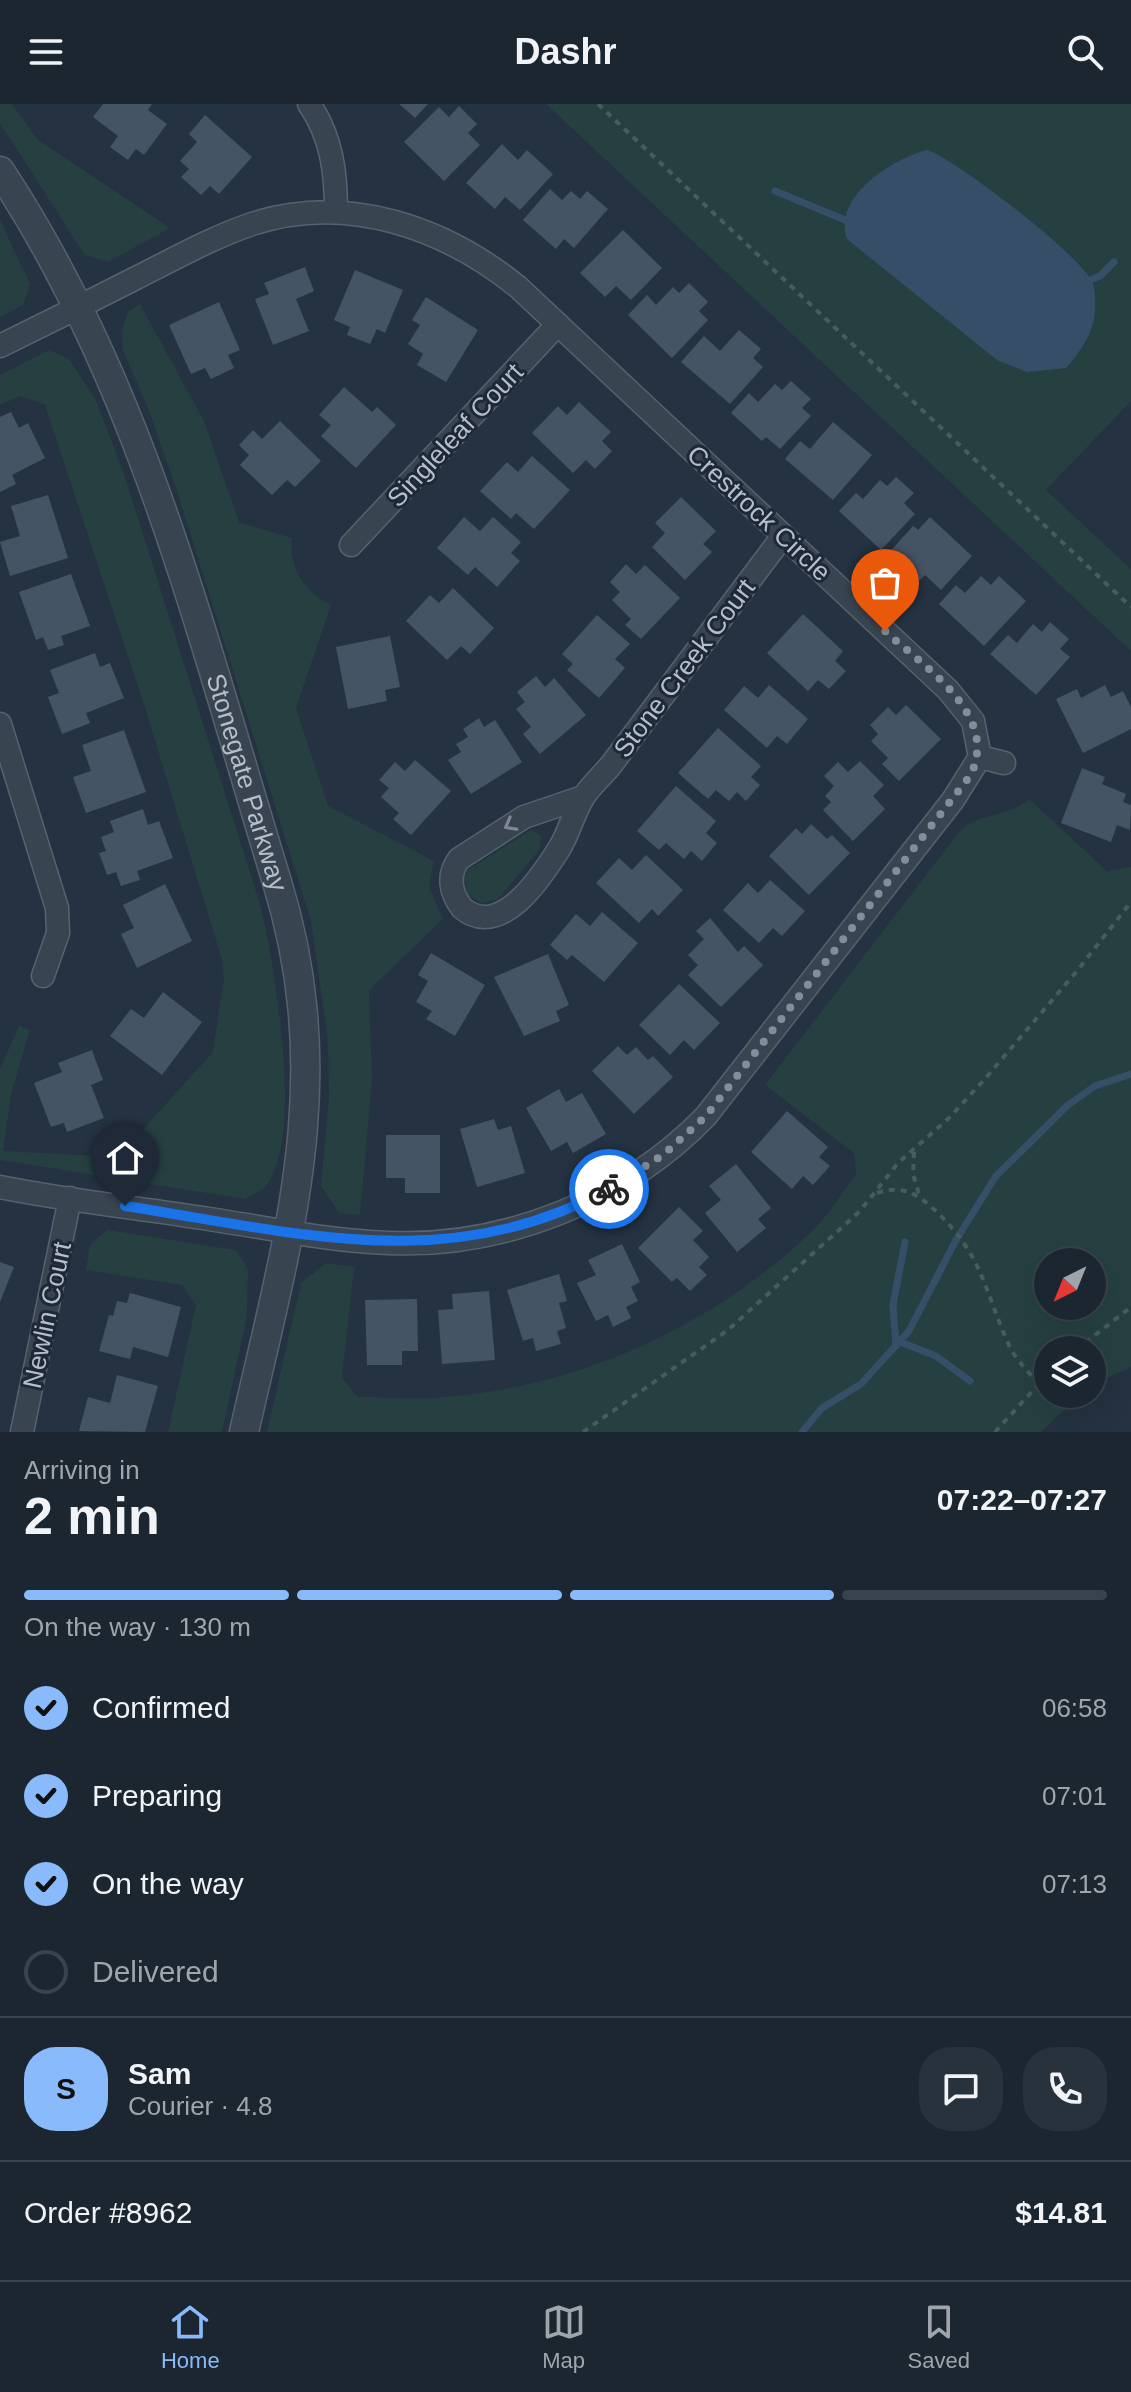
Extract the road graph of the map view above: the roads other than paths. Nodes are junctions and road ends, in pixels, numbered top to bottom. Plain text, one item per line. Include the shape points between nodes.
1 (309, 104) edge
2 (0, 171) edge
3 (336, 212) junction
4 (79, 307) junction
5 (558, 324) junction
6 (0, 346) edge
7 (783, 536) junction
8 (351, 545) dead end
9 (0, 724) edge
10 (980, 757) junction
11 (1004, 763) dead end
12 (583, 797) junction
13 (43, 976) dead end
14 (0, 1187) edge
15 (70, 1198) junction
16 (289, 1231) junction
17 (22, 1432) edge
18 (244, 1432) edge

1 - 3 street via 332,160
2 - 4 street, Stonegate Parkway
3 - 4 street, Crestrock Circle via 254,224
3 - 5 street, Crestrock Circle via 443,237 492,266
4 - 6 street, Crestrock Circle
4 - 16 street, Stonegate Parkway via 116,387 161,509 285,907 308,1068
5 - 7 street, Crestrock Circle
5 - 8 street, Singleleaf Court
7 - 10 street, Crestrock Circle via 963,705 973,721
7 - 12 street, Stone Creek Court
9 - 13 street via 57,908 58,933
10 - 11 street
10 - 16 street via 962,788 720,1100 663,1155 576,1206 503,1231 392,1244
12 -> 12 street, Stone Creek Court via 524,817 459,859 451,883 462,908 486,919 515,905 559,850
14 - 15 street
15 - 16 street
15 - 17 street, Newlin Court
16 - 18 street, Stonegate Parkway

